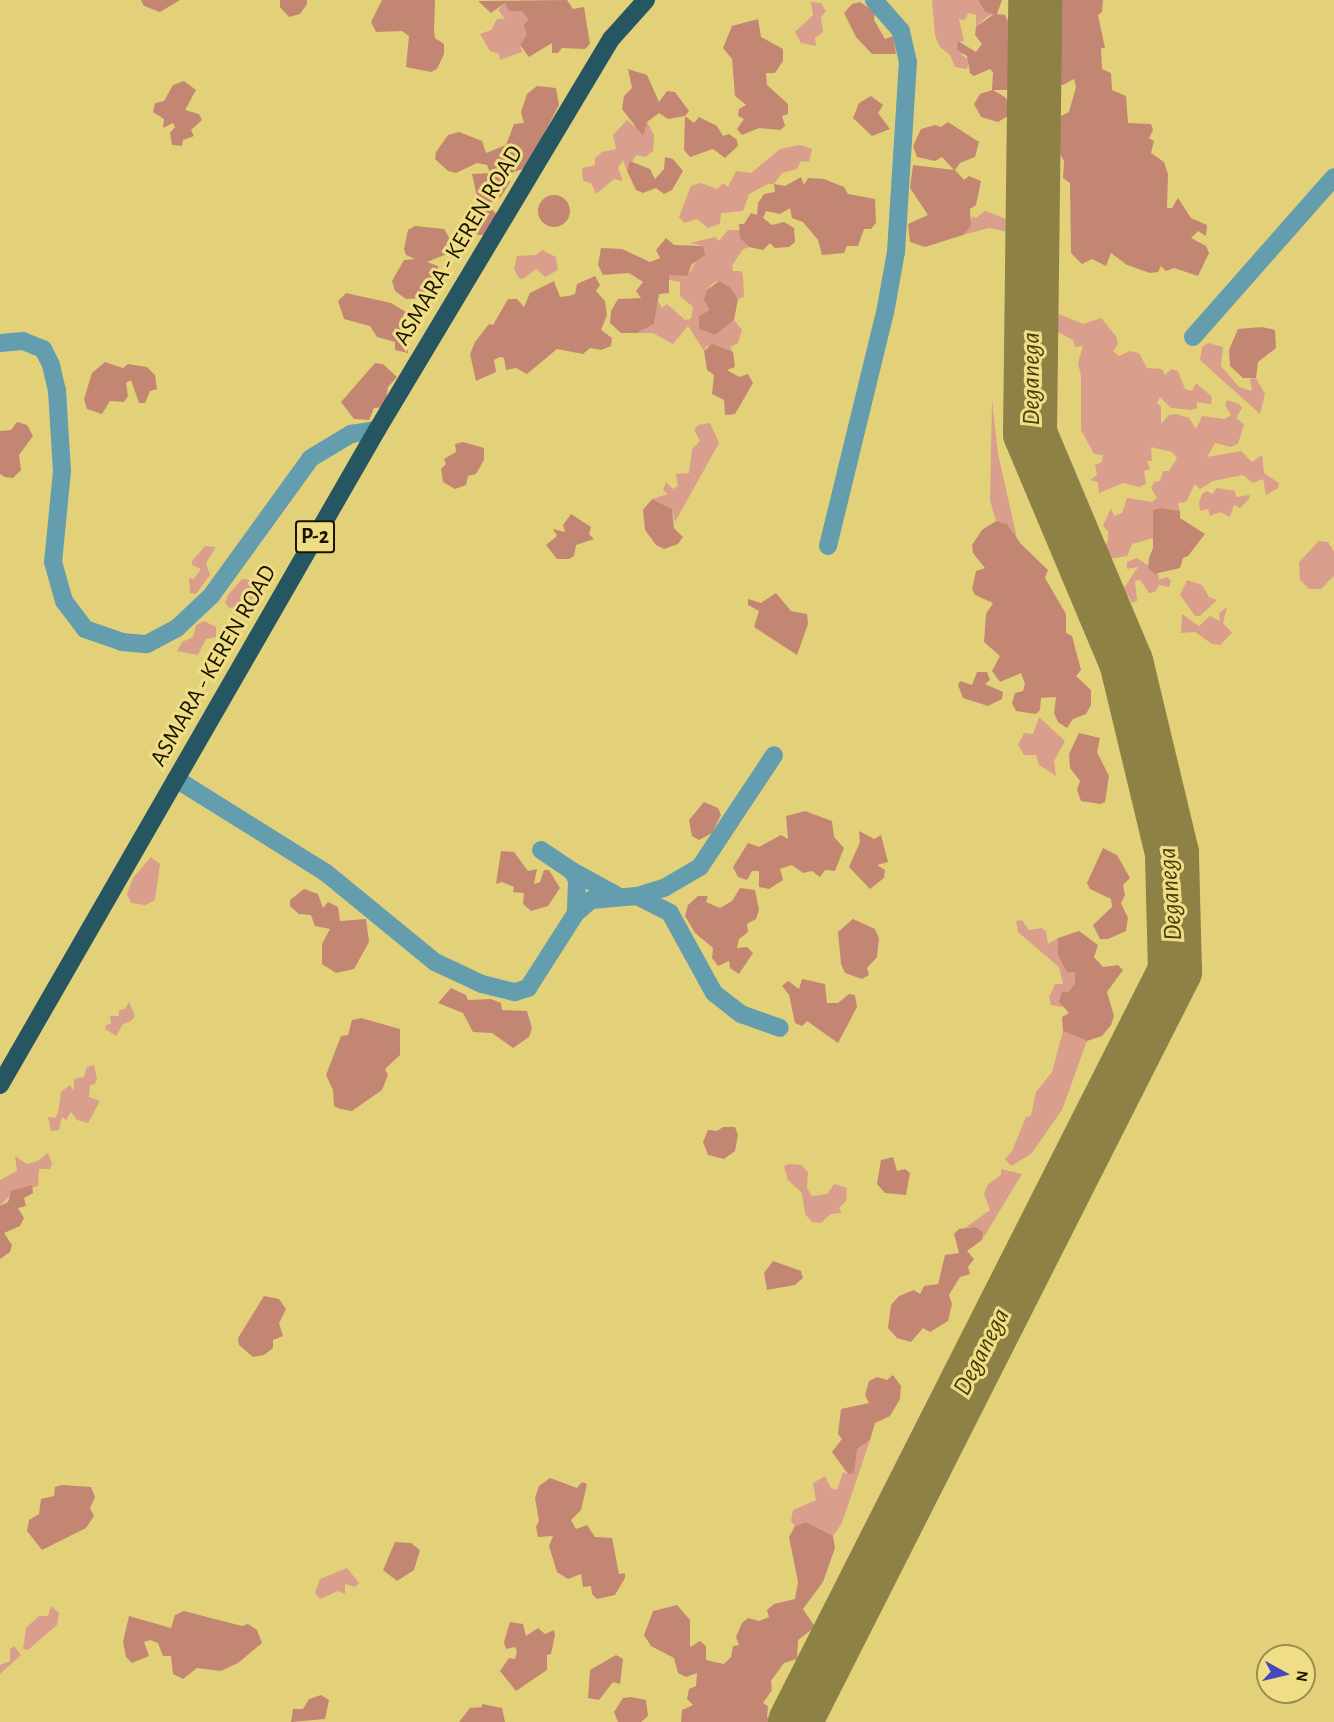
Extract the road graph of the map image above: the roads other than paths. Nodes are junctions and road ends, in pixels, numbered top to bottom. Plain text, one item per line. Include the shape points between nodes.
1 (646, 0) edge
2 (874, 0) edge
3 (1334, 177) edge
4 (1193, 337) dead end
5 (0, 343) edge
6 (377, 430) junction
7 (828, 546) dead end
8 (774, 755) dead end
9 (176, 779) junction
10 (541, 850) dead end
11 (700, 867) junction
12 (572, 871) junction
13 (616, 895) junction
14 (637, 896) junction
15 (576, 913) junction
16 (670, 913) junction
17 (780, 1028) dead end
18 (0, 1085) edge

1 - 6 highway, ASMARA - KEREN ROAD / P-2 via 612,38
2 - 7 street via 901,31 908,62 896,252 885,313
3 - 4 street
5 - 6 street via 23,341 43,349 51,364 57,390 62,471 53,562 64,601 85,629 122,642 147,644 177,628 210,596 311,458 351,434
6 - 9 highway, ASMARA - KEREN ROAD / P-2
8 - 11 street
9 - 15 street via 325,872 435,962 482,984 515,992 528,988
9 - 18 highway, ASMARA - KEREN ROAD / P-2
10 - 12 street
11 - 14 street via 664,888
11 - 16 street via 681,889
12 - 13 street
12 - 15 street via 577,880
13 - 14 street
13 - 15 street via 591,900
14 - 16 street
16 - 17 street via 714,993 741,1014

